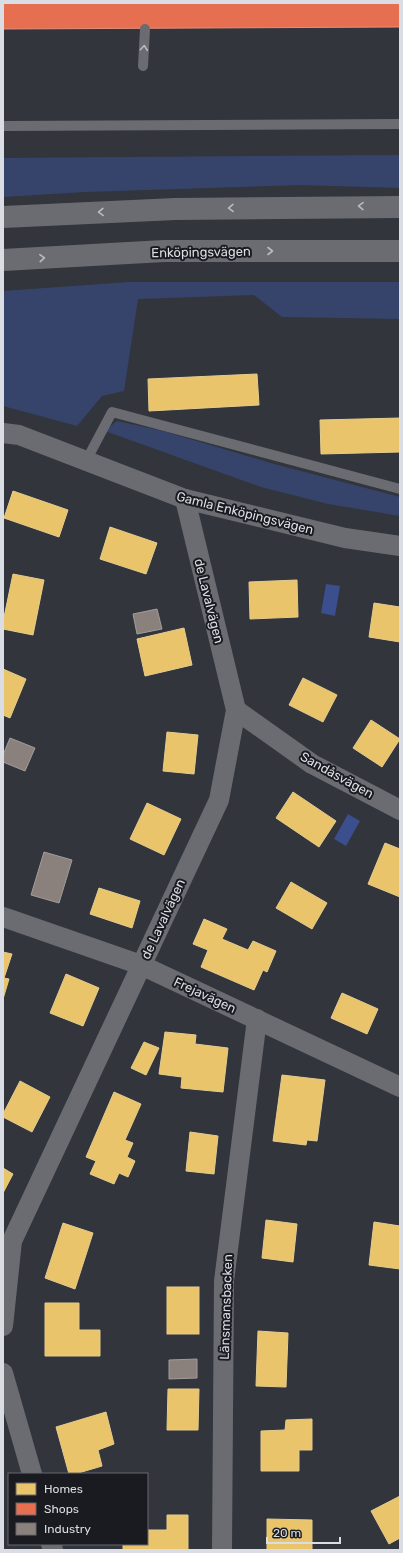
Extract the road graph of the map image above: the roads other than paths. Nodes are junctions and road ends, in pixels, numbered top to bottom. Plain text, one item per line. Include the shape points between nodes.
1 (145, 29) dead end
2 (143, 66) dead end
3 (400, 124) edge
4 (3, 126) edge
5 (400, 207) edge
6 (3, 217) edge
7 (400, 251) edge
8 (3, 260) edge
9 (3, 433) edge
10 (86, 461) junction
11 (400, 489) edge
12 (184, 499) junction
13 (400, 546) edge
14 (236, 710) junction
15 (400, 810) edge
16 (3, 918) edge
17 (141, 965) junction
18 (257, 1019) junction
19 (400, 1087) edge
20 (3, 1326) edge
21 (3, 1373) edge
22 (32, 1473) edge
23 (222, 1550) edge

2 -> 1 lane
3 - 4 lane
5 -> 6 main road via 175,209
8 -> 7 main road, Enköpingsvägen via 164,251
9 - 10 street, Gamla Enköpingsvägen via 19,435
10 - 11 lane via 112,412
10 - 12 street, Gamla Enköpingsvägen
12 - 13 street, Gamla Enköpingsvägen via 345,538
12 - 14 street, de Lavalvägen
14 - 15 street, Sandåsvägen via 312,764
14 - 17 street, de Lavalvägen via 219,800
16 - 17 street, Frejavägen
17 - 18 street, Frejavägen
17 - 20 street, de Lavalvägen via 12,1241
18 - 19 street, Frejavägen
18 - 23 street, Länsmansbacken via 224,1281
21 - 22 street

